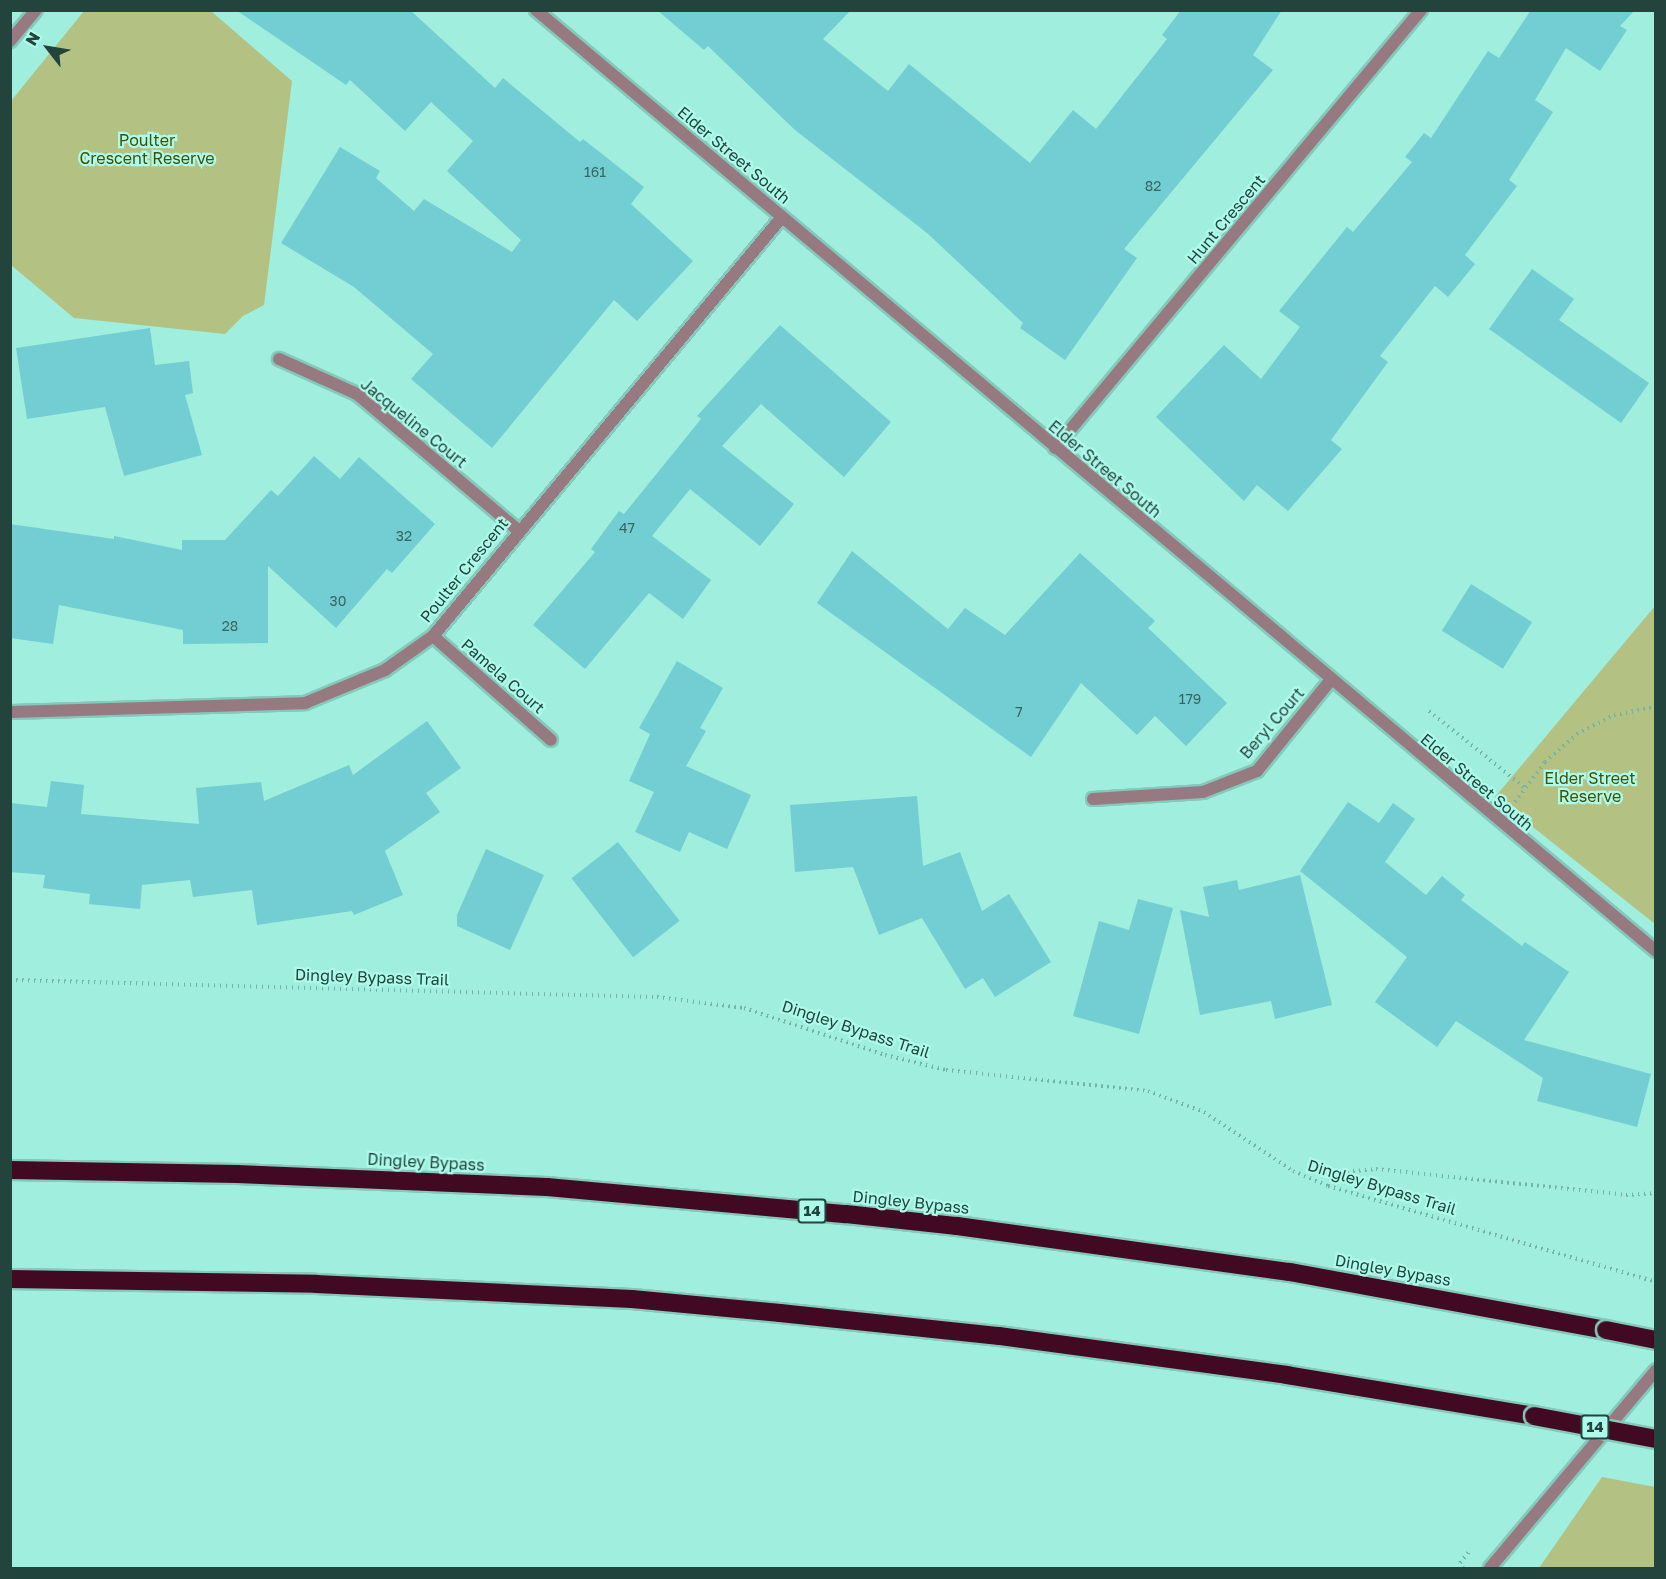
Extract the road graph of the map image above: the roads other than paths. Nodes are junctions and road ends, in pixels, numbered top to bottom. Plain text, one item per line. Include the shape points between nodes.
1 (36, 10) edge
2 (536, 10) edge
3 (1421, 10) edge
4 (10, 41) edge
5 (782, 217) junction
6 (279, 359) dead end
7 (1055, 448) junction
8 (518, 530) junction
9 (433, 636) junction
10 (1330, 681) junction
11 (10, 712) edge
12 (551, 740) dead end
13 (1093, 799) dead end
14 (1656, 951) edge
15 (10, 1170) edge
16 (10, 1279) edge
17 (1656, 1340) edge
18 (1656, 1370) edge
19 (1656, 1439) edge
20 (1490, 1569) edge

1 - 4 street
2 - 5 street, Elder Street South
3 - 7 street, Hunt Crescent
5 - 7 street, Elder Street South
5 - 8 street, Poulter Crescent
6 - 8 street, Jacqueline Court via 357,394
7 - 10 street, Elder Street South
8 - 9 street, Poulter Crescent
9 - 11 street, Poulter Crescent via 385,670 304,704
9 - 12 street, Pamela Court
10 - 13 street, Beryl Court via 1257,771 1203,792
10 - 14 street, Elder Street South
15 - 17 highway, Dingley Bypass / 14, bridge via 237,1174 548,1187 857,1215 1290,1272
16 - 19 highway, 14, bridge via 327,1284 632,1299 780,1313 990,1335 1276,1373
18 - 20 street

